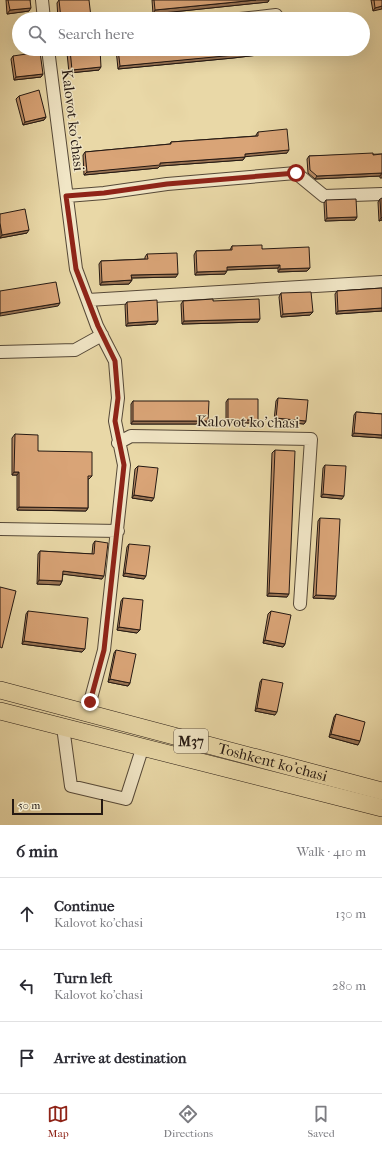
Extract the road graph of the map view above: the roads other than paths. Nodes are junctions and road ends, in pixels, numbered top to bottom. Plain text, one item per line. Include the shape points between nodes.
1 (42, 0) edge
2 (43, 12) edge
3 (49, 56) edge
4 (382, 194) edge
5 (66, 196) junction
6 (382, 282) edge
7 (88, 300) junction
8 (102, 335) junction
9 (0, 352) edge
10 (118, 442) junction
11 (0, 529) edge
12 (118, 531) junction
13 (300, 604) dead end
14 (0, 690) edge
15 (0, 711) edge
16 (87, 714) junction
17 (63, 727) junction
18 (143, 746) junction
19 (382, 792) edge
20 (382, 808) edge

1 - 2 street
3 - 5 street, Kalovot ko'chasi
4 - 5 street via 324,196 296,173
5 - 7 street, Kalovot ko'chasi via 76,269
6 - 7 street
7 - 8 street, Kalovot ko'chasi
8 - 9 street via 75,350
8 - 10 street, Kalovot ko'chasi via 115,361 118,398 115,421
10 - 12 street, Kalovot ko'chasi via 124,465
10 - 13 street, Kalovot ko'chasi via 131,436 310,439
11 - 12 street
12 - 16 street, Kalovot ko'chasi via 104,650
14 - 16 highway, Toshkent ko'chasi / M37
15 - 17 highway, Toshkent ko'chasi / M37
16 - 19 highway, Toshkent ko'chasi / M37
17 - 18 highway, Toshkent ko'chasi / M37
17 - 18 street via 71,786 126,799
18 - 20 highway, Toshkent ko'chasi / M37

